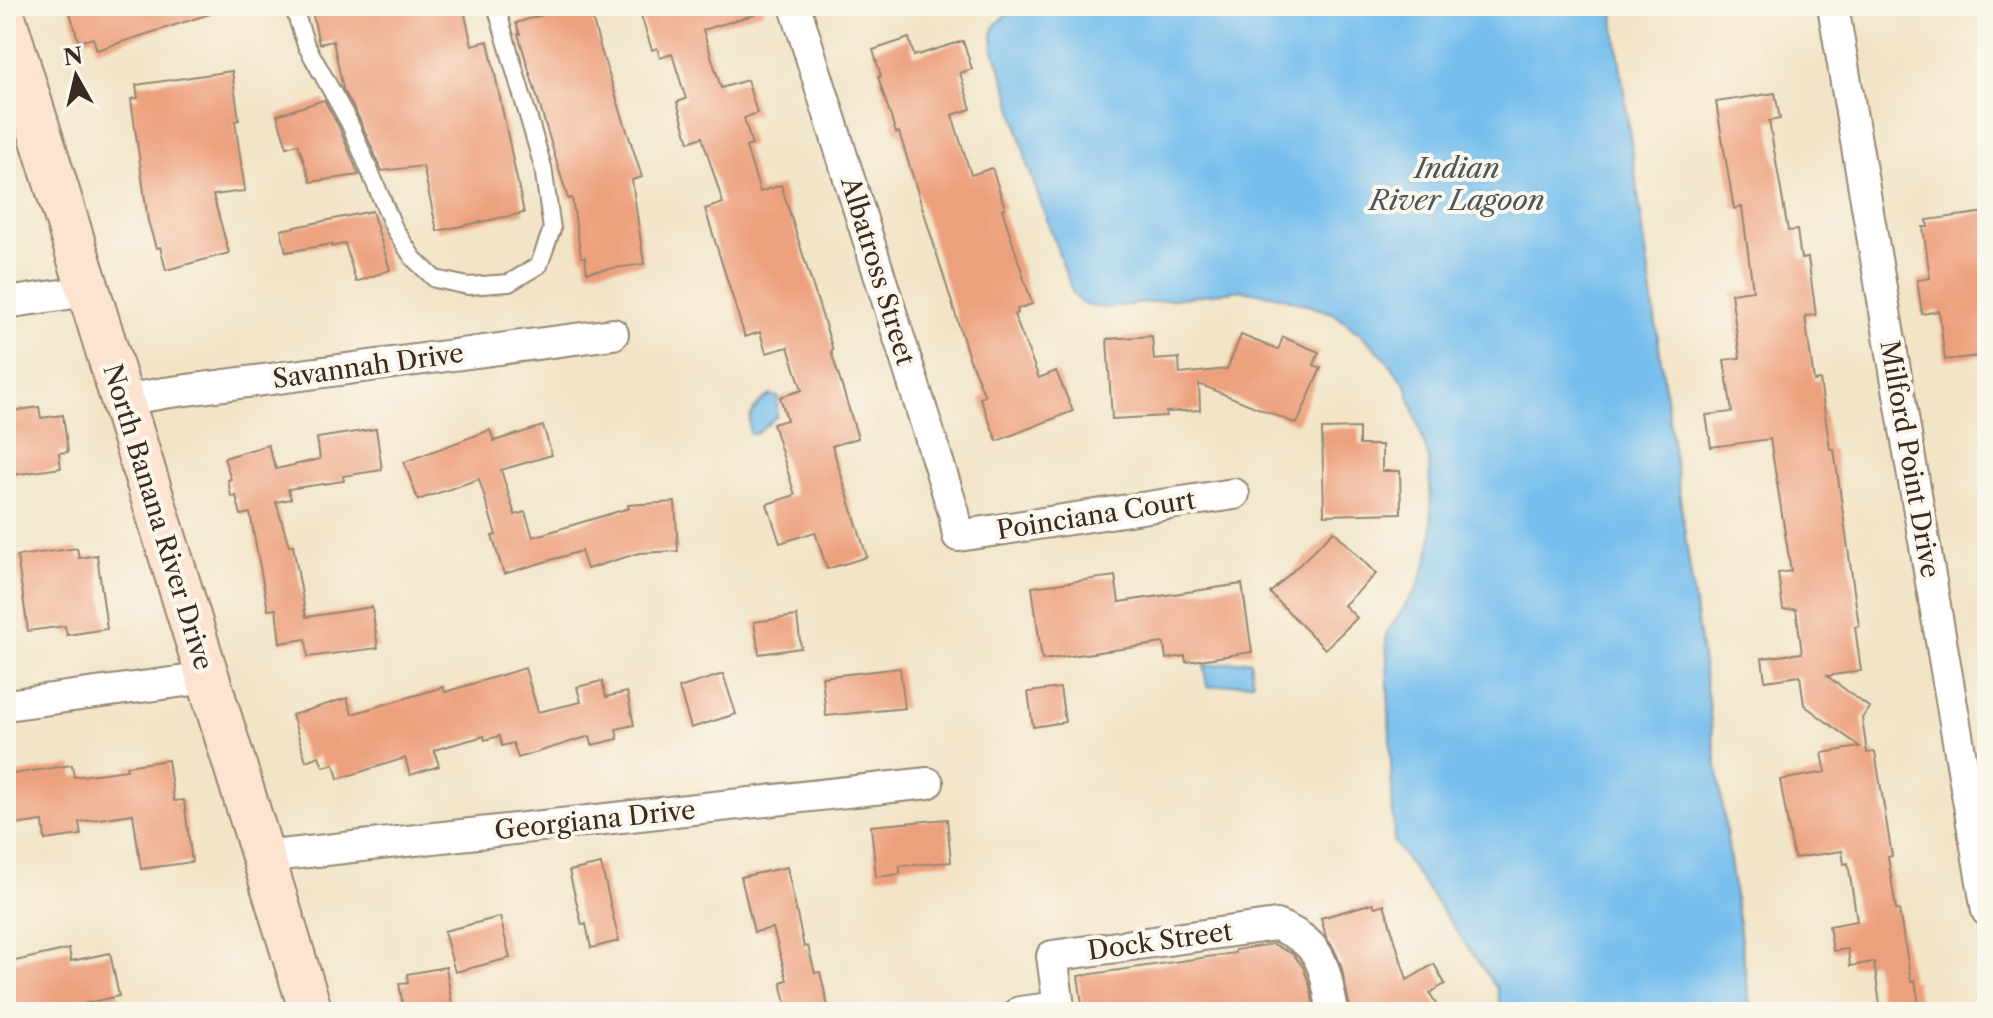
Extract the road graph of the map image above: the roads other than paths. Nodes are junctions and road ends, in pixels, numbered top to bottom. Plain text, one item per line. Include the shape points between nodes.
1 (293, 6) edge
2 (496, 6) edge
3 (795, 6) edge
4 (1833, 6) edge
5 (6, 23) edge
6 (88, 291) junction
7 (6, 303) edge
8 (613, 334) dead end
9 (123, 400) junction
10 (1234, 494) dead end
11 (958, 536) joint
12 (208, 678) junction
13 (6, 705) edge
14 (928, 783) dead end
15 (263, 857) junction
16 (1987, 911) edge
17 (1060, 1009) edge
18 (311, 1012) edge
19 (1020, 1012) edge
20 (1333, 1012) edge

1 - 2 lane via 306,45 349,122 394,228 435,279 468,286 509,283 539,265 552,229 543,167
3 - 11 street, Albatross Street
4 - 16 street, Milford Point Drive
5 - 6 street, North Banana River Drive
6 - 7 street
6 - 9 street, North Banana River Drive
8 - 9 street, Savannah Drive
9 - 12 street, North Banana River Drive
10 - 11 street, Poinciana Court
12 - 13 street
12 - 15 street, North Banana River Drive
14 - 15 street, Georgiana Drive
15 - 18 street, North Banana River Drive
17 - 19 street, Dock Street
17 - 20 street, Dock Street via 1052,956 1276,925 1295,932 1322,962

